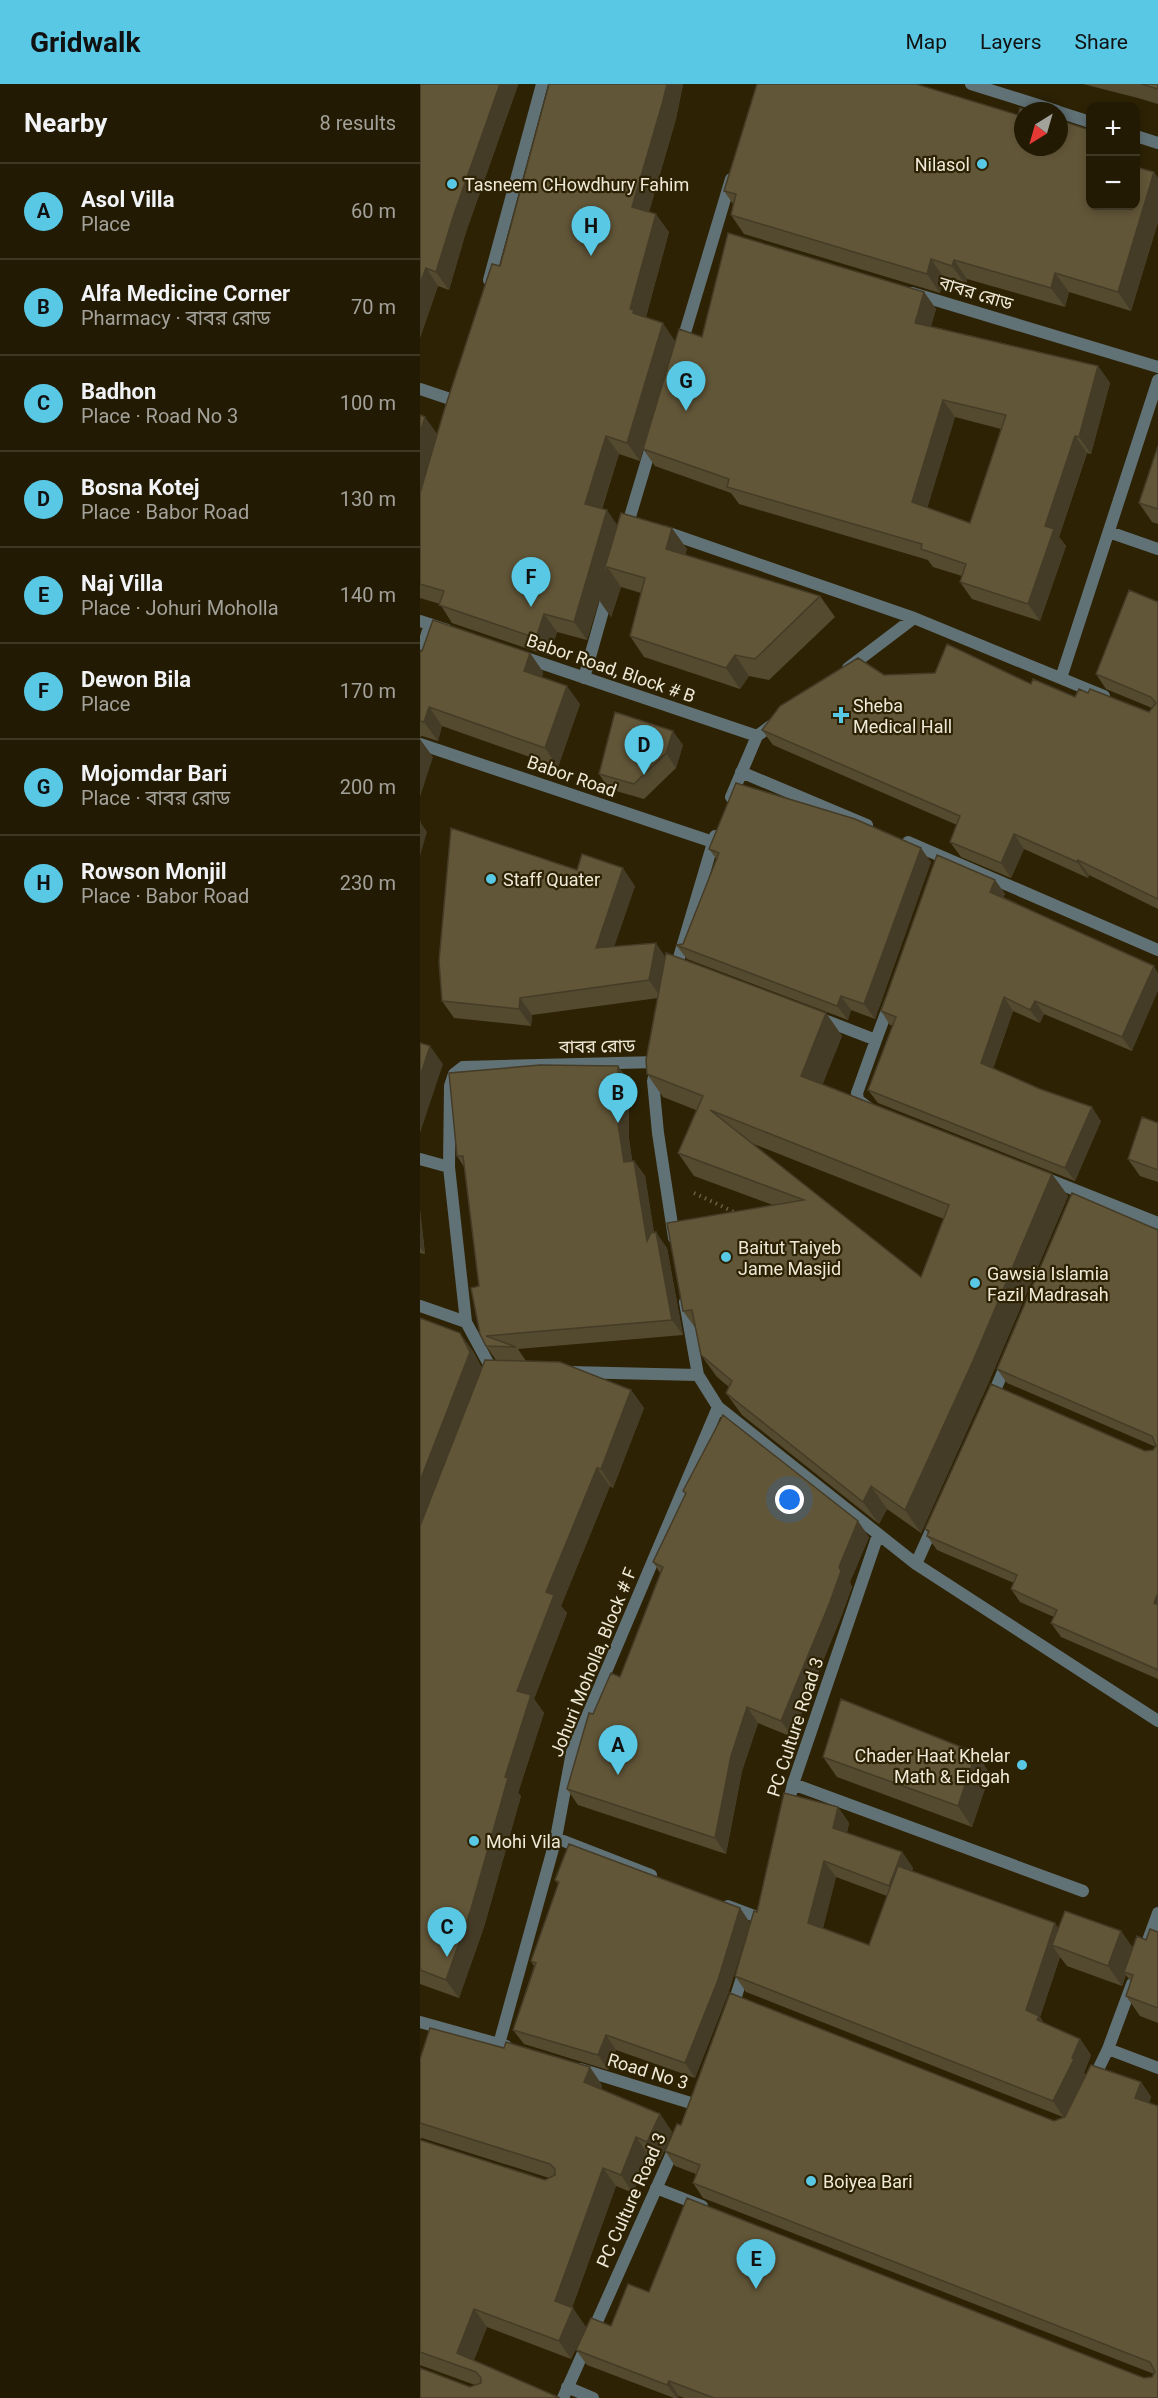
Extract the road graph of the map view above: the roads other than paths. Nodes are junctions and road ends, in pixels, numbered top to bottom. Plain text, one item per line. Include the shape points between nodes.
1 (542, 84) edge
2 (970, 84) edge
3 (1029, 102) edge
4 (1068, 114) edge
5 (1086, 121) edge
6 (1140, 137) edge
7 (1158, 143) edge
8 (734, 170) edge
9 (487, 288) edge
10 (896, 288) edge
11 (676, 359) edge
12 (1158, 367) edge
13 (1158, 380) edge
14 (420, 388) edge
15 (456, 401) edge
16 (656, 428) edge
17 (640, 523) junction
18 (1109, 532) junction
19 (622, 542) edge
20 (1158, 549) edge
21 (613, 576) edge
22 (914, 618) junction
23 (425, 622) edge
24 (463, 636) edge
25 (507, 651) edge
26 (420, 656) edge
27 (840, 674) edge
28 (584, 678) junction
29 (1061, 678) junction
30 (1115, 701) edge
31 (784, 715) edge
32 (757, 736) junction
33 (420, 744) edge
34 (741, 771) junction
35 (879, 830) edge
36 (900, 839) edge
37 (713, 842) junction
38 (1158, 950) edge
39 (672, 985) edge
40 (896, 986) edge
41 (809, 1015) edge
42 (876, 1040) junction
43 (878, 1112) edge
44 (420, 1159) edge
45 (449, 1167) junction
46 (1034, 1173) edge
47 (1158, 1223) edge
48 (676, 1248) edge
49 (684, 1294) edge
50 (420, 1306) edge
51 (466, 1322) junction
52 (1014, 1344) edge
53 (561, 1372) edge
54 (494, 1374) edge
55 (698, 1375) junction
56 (718, 1407) junction
57 (982, 1419) edge
58 (940, 1512) edge
59 (878, 1535) junction
60 (916, 1564) junction
61 (1158, 1721) edge
62 (793, 1784) junction
63 (785, 1818) edge
64 (556, 1838) junction
65 (664, 1880) edge
66 (1083, 1891) dead end
67 (717, 1901) edge
68 (1158, 1913) edge
69 (760, 1918) edge
70 (750, 1952) edge
71 (1143, 1955) edge
72 (1135, 1976) edge
73 (728, 2019) edge
74 (421, 2025) edge
75 (499, 2044) junction
76 (1108, 2049) junction
77 (522, 2051) edge
78 (568, 2065) edge
79 (1158, 2068) edge
80 (1088, 2090) edge
81 (694, 2104) edge
82 (680, 2136) edge
83 (656, 2188) junction
84 (712, 2210) edge
85 (565, 2393) edge
86 (593, 2398) edge

1 - 9 street
2 - 3 street
4 - 5 street
6 - 7 street
8 - 11 street via 720,235
10 - 12 street, বাবর রোড
13 - 18 street
14 - 15 street
16 - 17 street
17 - 19 street
17 - 22 street
18 - 20 street
18 - 29 street
21 - 28 street
22 - 27 street
22 - 29 street
23 - 24 street
23 - 26 street
25 - 28 street, Babor Road, Block # B
28 - 32 street, Babor Road, Block # B
29 - 30 street
31 - 32 street
32 - 34 street
33 - 37 street, Babor Road
34 - 35 street
34 - 37 street
36 - 38 street via 940,862
37 - 39 street via 682,966
40 - 42 street
41 - 42 street
42 - 43 street via 857,1093 858,1100
44 - 45 street
45 - 48 street, বাবর রোড via 450,1086 454,1074 463,1067 658,1058 653,1081 663,1178
45 - 51 street, বাবর রোড
46 - 47 street via 1077,1196
49 - 55 street
50 - 51 street
51 - 54 street
52 - 57 street via 1001,1390
53 - 55 street
55 - 56 street
56 - 59 street
56 - 64 street, Johuri Moholla, Block # F via 572,1752
58 - 60 street
59 - 60 street
59 - 62 street, PC Culture Road 3
60 - 61 street
62 - 63 street, PC Culture Road 3
62 - 66 street
64 - 65 street
64 - 75 street, Johuri Moholla, Block # F
67 - 69 street
68 - 71 street
70 - 73 street via 742,2000
72 - 76 street
74 - 75 street
75 - 77 street
76 - 79 street
76 - 80 street
78 - 81 street, Road No 3
82 - 83 street, PC Culture Road 3
83 - 84 street
83 - 85 street, PC Culture Road 3
85 - 86 street

